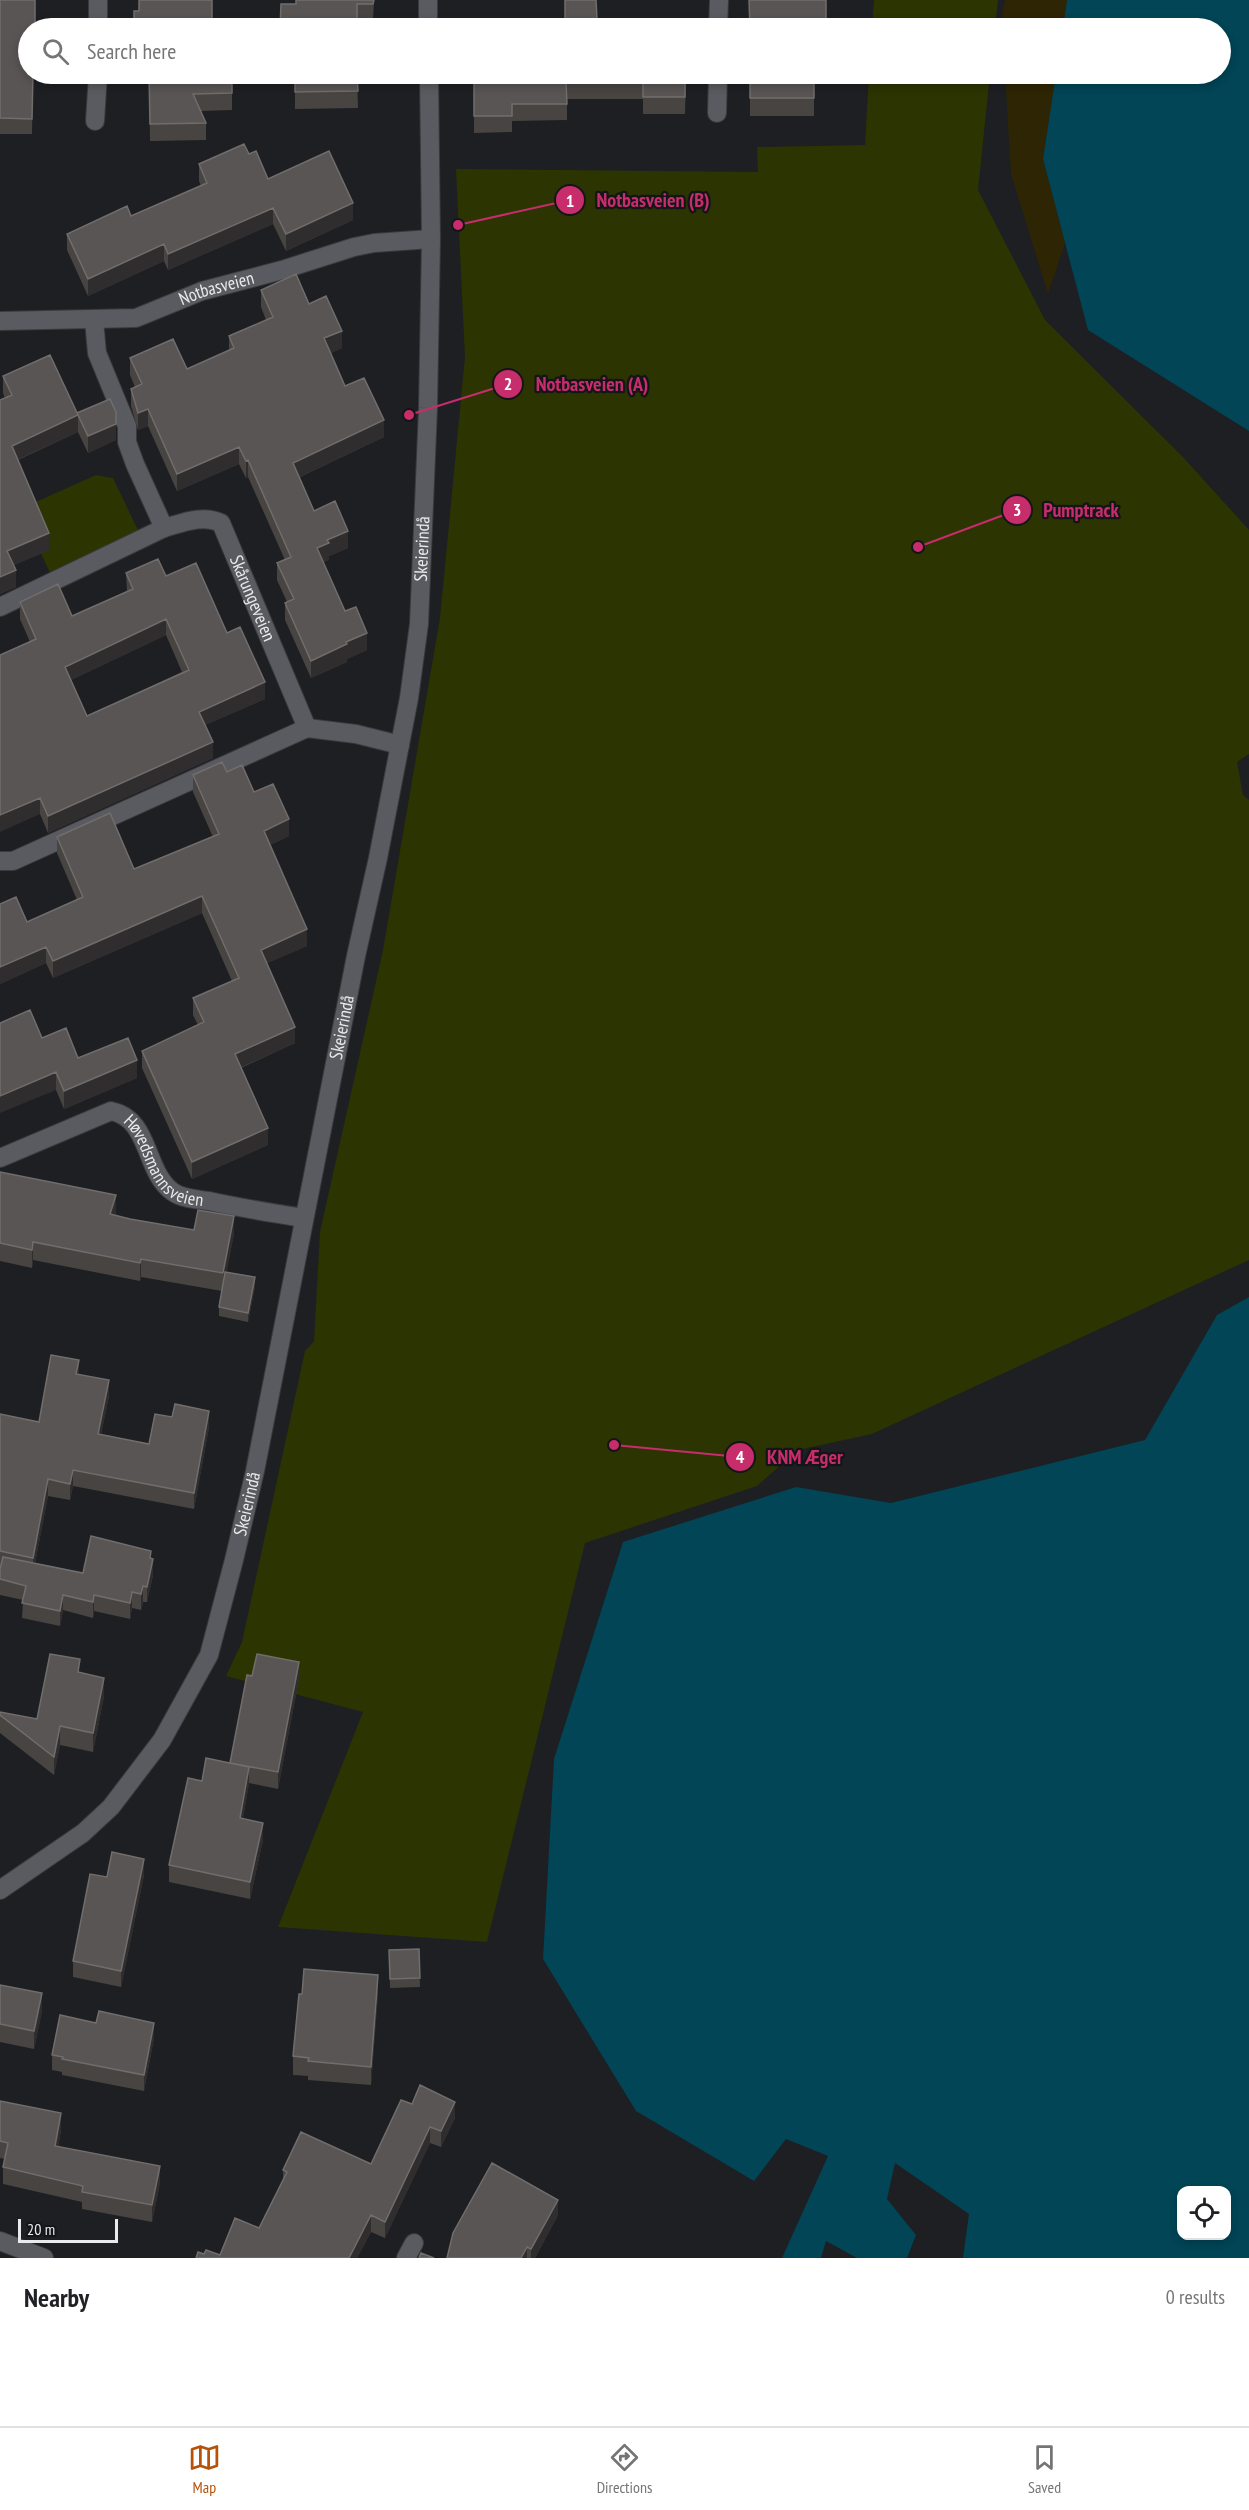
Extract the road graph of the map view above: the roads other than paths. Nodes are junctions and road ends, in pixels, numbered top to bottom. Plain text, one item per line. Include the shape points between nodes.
1 (98, 0) edge
2 (428, 0) edge
3 (719, 0) edge
4 (98, 18) edge
5 (428, 18) edge
6 (718, 18) edge
7 (97, 84) edge
8 (429, 84) edge
9 (718, 84) edge
10 (717, 113) dead end
11 (94, 121) dead end
12 (431, 239) junction
13 (94, 320) junction
14 (0, 321) edge
15 (164, 528) junction
16 (0, 607) edge
17 (307, 728) junction
18 (400, 745) junction
19 (0, 861) edge
20 (0, 1158) edge
21 (304, 1218) junction
22 (0, 1890) edge
23 (0, 2241) edge
24 (44, 2258) edge

1 - 4 street
2 - 5 street
3 - 6 street
7 - 11 street
8 - 12 street, Skeierindå
9 - 10 street
12 - 13 street, Notbasveien via 354,247 202,291 136,318
12 - 18 street, Skeierindå via 419,624
13 - 14 street, Notbasveien
13 - 15 street via 97,353 127,426 127,442 135,464
15 - 16 street, Skårungeveien
15 - 17 street, Skårungeveien via 192,520 213,519 221,523
17 - 18 street
17 - 19 street via 13,861
18 - 21 street, Skeierindå
20 - 21 street, Høvedsmannsveien via 111,1111 123,1113 134,1122 164,1184 174,1193
21 - 22 street, Skeierindå via 255,1471 209,1655 162,1740 111,1807 83,1833
23 - 24 street

